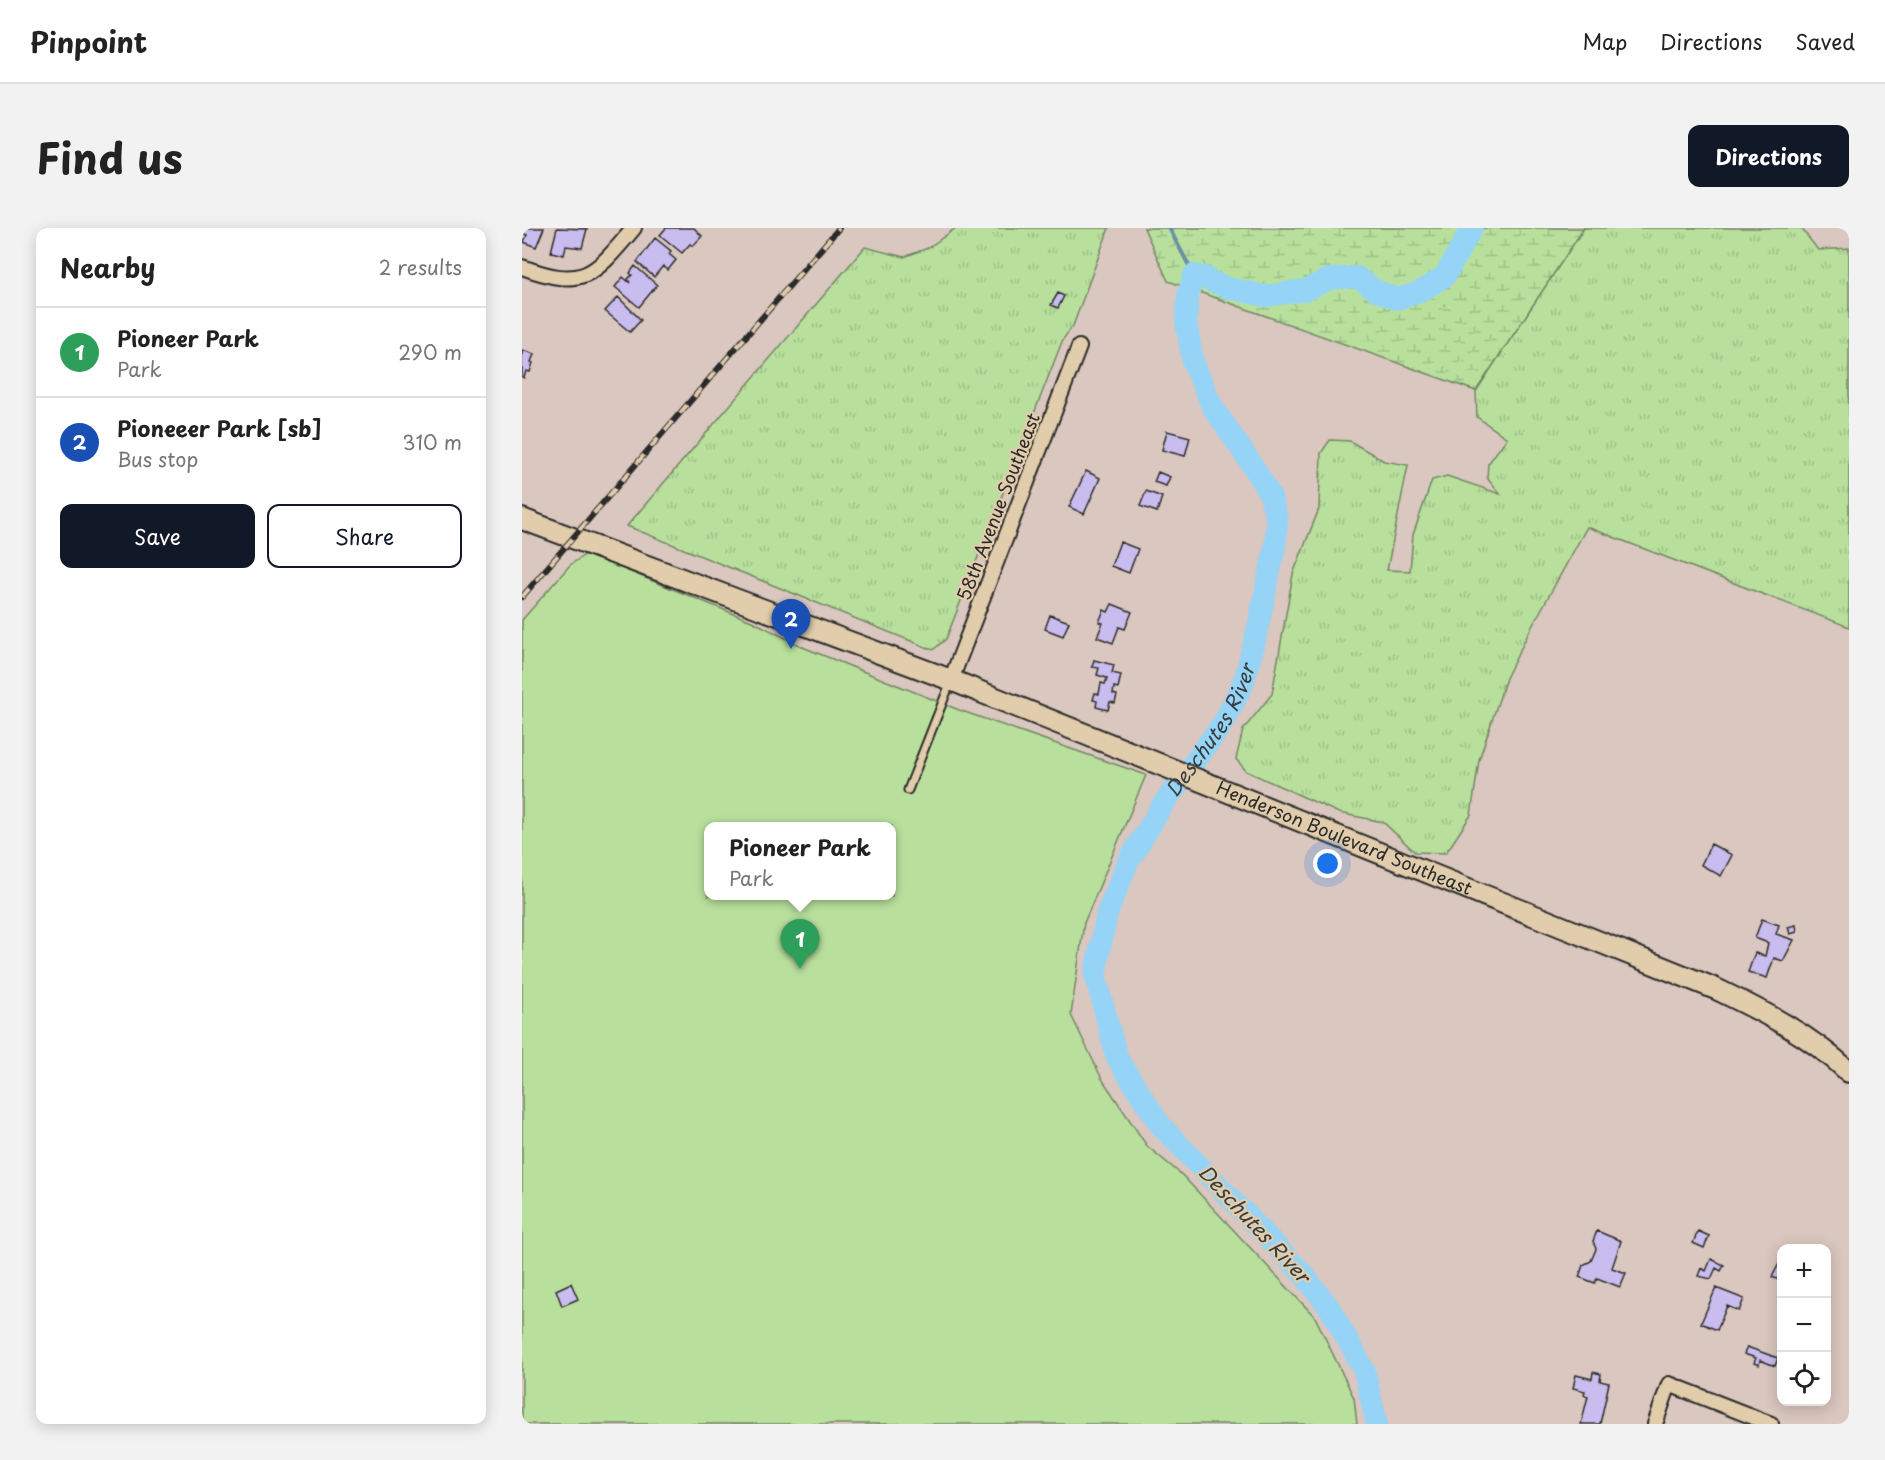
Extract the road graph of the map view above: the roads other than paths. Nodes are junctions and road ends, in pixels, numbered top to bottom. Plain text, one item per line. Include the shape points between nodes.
1 (634, 228) edge
2 (522, 267) edge
3 (1079, 347) dead end
4 (522, 519) edge
5 (951, 680) junction
6 (908, 790) dead end
7 (1849, 1072) edge
8 (1655, 1424) edge
9 (1771, 1424) edge

1 - 2 street via 603,264 582,276 558,278
3 - 5 street, 58th Avenue Southeast
4 - 5 street, Henderson Boulevard Southeast
5 - 6 lane
5 - 7 street, Henderson Boulevard Southeast via 1716,989 1797,1031
8 - 9 street via 1669,1384

